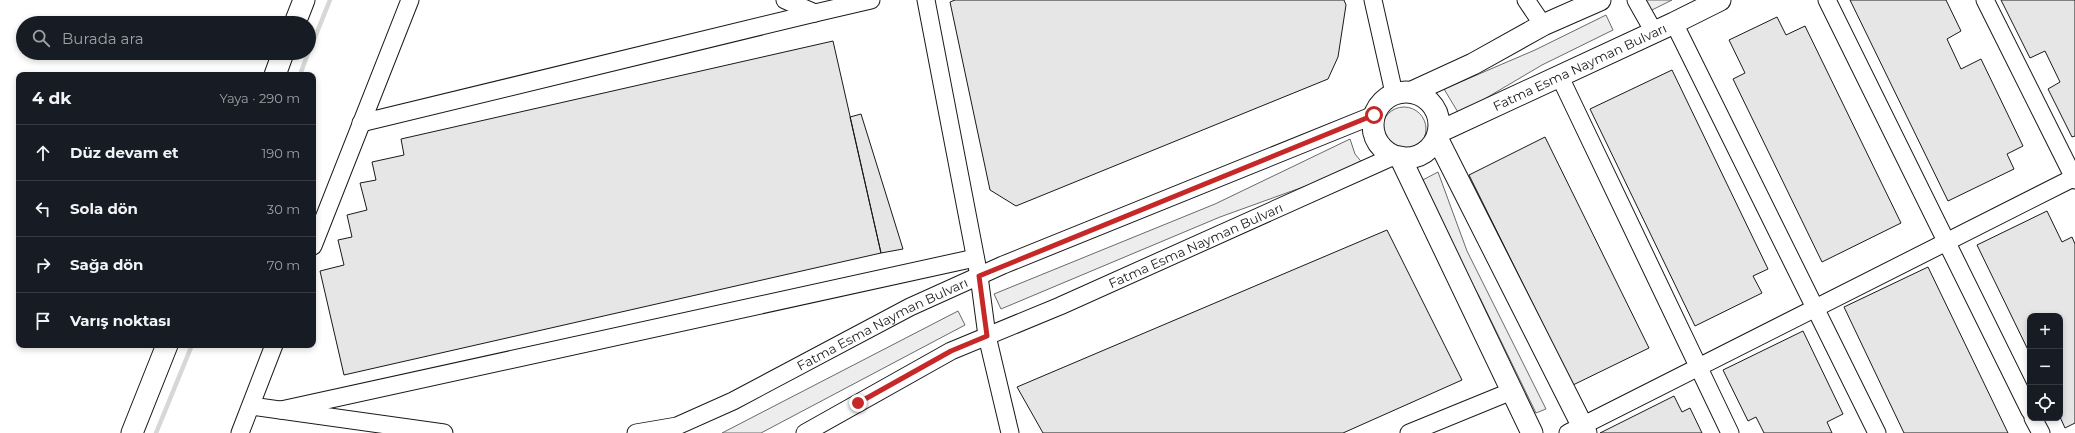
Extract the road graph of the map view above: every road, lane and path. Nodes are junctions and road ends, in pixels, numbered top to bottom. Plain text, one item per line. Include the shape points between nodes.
1 (304, 0) edge
2 (410, 0) edge
3 (785, 0) edge
4 (871, 0) edge
5 (926, 0) edge
6 (1373, 0) edge
7 (1526, 0) edge
8 (1600, 0) edge
9 (1636, 0) edge
10 (1827, 0) edge
11 (1985, 0) edge
12 (1714, 2) edge
13 (815, 13) junction
14 (298, 16) edge
15 (1674, 23) junction
16 (1543, 25) junction
17 (1654, 32) junction
18 (280, 60) edge
19 (276, 72) edge
20 (1559, 75) junction
21 (1403, 93) junction
22 (1374, 115) junction
23 (361, 123) junction
24 (1438, 135) junction
25 (1397, 156) junction
26 (2075, 178) edge
27 (316, 238) edge
28 (1946, 242) junction
29 (975, 258) junction
30 (979, 276) junction
31 (1815, 308) junction
32 (987, 336) junction
33 (166, 348) edge
34 (273, 348) edge
35 (1698, 367) junction
36 (1512, 391) junction
37 (2027, 405) edge
38 (251, 406) junction
39 (281, 410) junction
40 (2035, 421) edge
41 (1578, 431) edge
42 (132, 433) edge
43 (240, 433) edge
44 (444, 433) edge
45 (636, 433) edge
46 (805, 433) edge
47 (1010, 433) edge
48 (1409, 433) edge
49 (1532, 433) edge
50 (1730, 433) edge
51 (1877, 433) edge
52 (2041, 433) edge

1 - 14 main road
2 - 23 street
3 - 13 street
4 - 13 street
5 - 29 street
6 - 21 street
7 - 16 street
8 - 16 main road
9 - 17 street
10 - 28 street
11 - 26 street
12 - 15 main road, Fatma Esma Nayman Bulvarı
13 - 23 street
15 - 17 main road, Fatma Esma Nayman Bulvarı
15 - 31 street
16 - 21 main road via 1473,64
17 - 20 main road, Fatma Esma Nayman Bulvarı
18 - 19 main road
20 - 24 main road, Fatma Esma Nayman Bulvarı
20 - 35 street
21 - 22 main road via 1385,98
21 - 24 main road via 1422,96 1431,102 1439,121
22 - 25 main road via 1373,125 1377,139 1386,151
22 - 30 street, Fatma Esma Nayman Bulvarı
23 - 27 street
24 - 25 main road via 1422,154 1411,158
24 - 41 main road
25 - 32 street, Fatma Esma Nayman Bulvarı
25 - 36 main road
26 - 28 street
28 - 31 street
28 - 37 street
29 - 30 street
29 - 39 street
30 - 32 street
30 - 45 street, Fatma Esma Nayman Bulvarı via 910,307 733,401 677,426
31 - 35 street
31 - 51 street
32 - 46 street, Fatma Esma Nayman Bulvarı via 951,351
32 - 47 street
33 - 42 main road
34 - 38 street
35 - 41 street
35 - 50 street
36 - 48 street
36 - 49 main road
38 - 39 street
38 - 43 street
39 - 44 street
40 - 52 street

